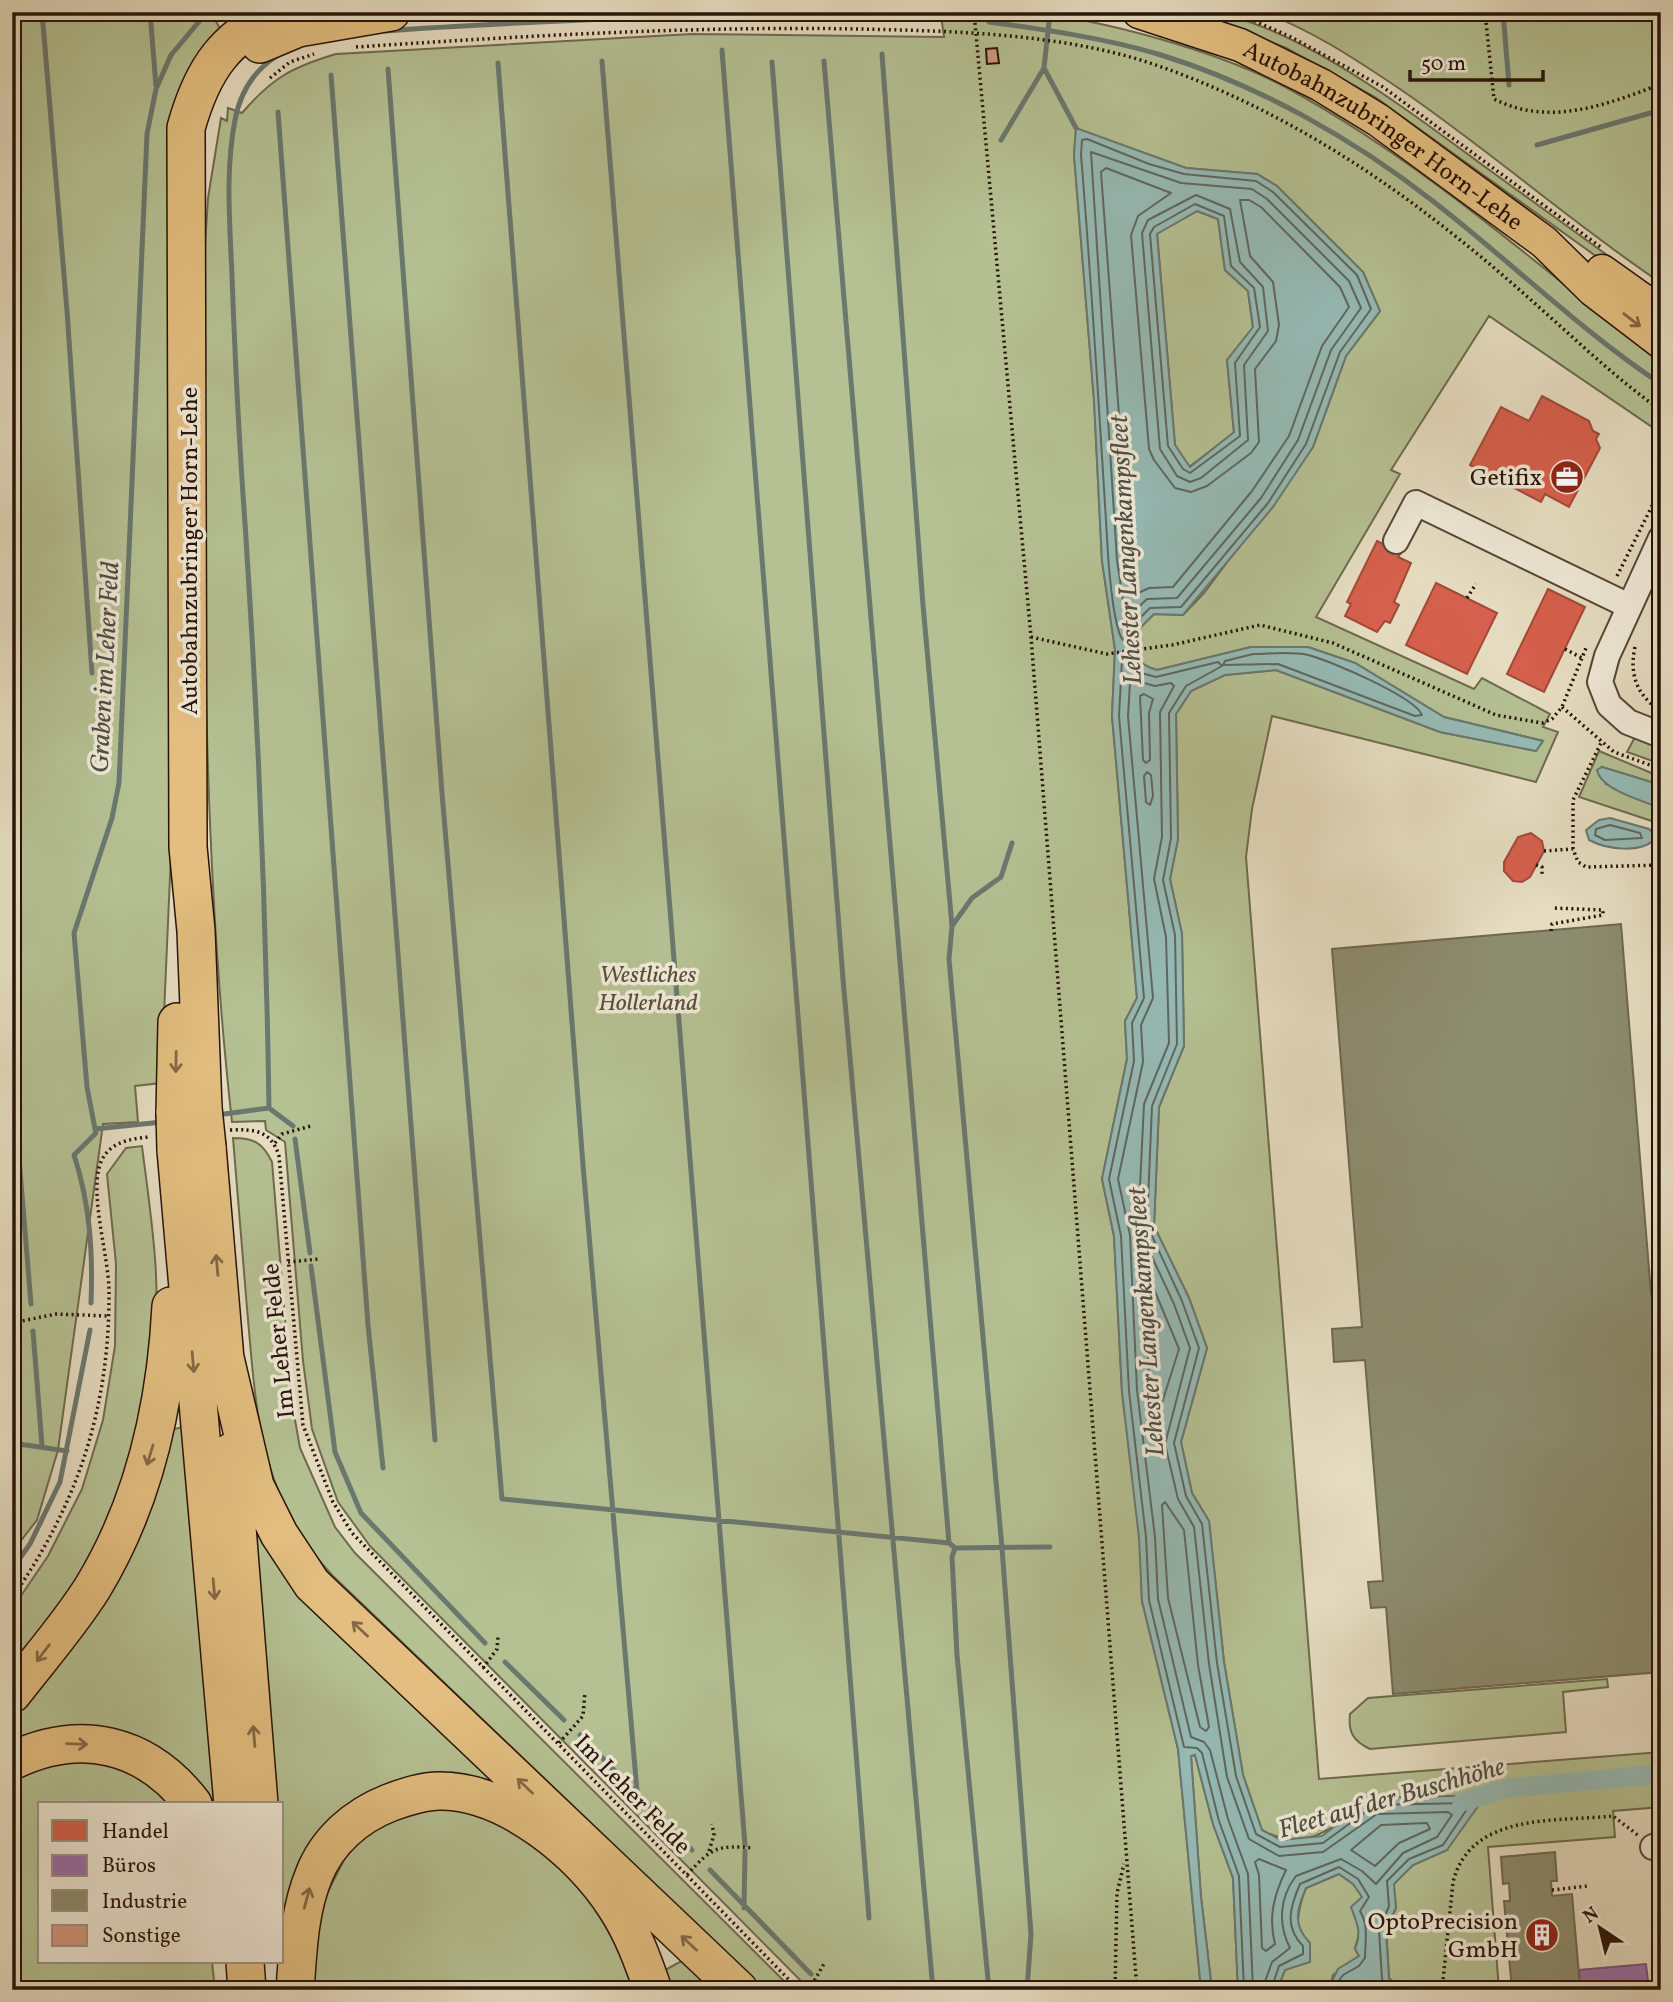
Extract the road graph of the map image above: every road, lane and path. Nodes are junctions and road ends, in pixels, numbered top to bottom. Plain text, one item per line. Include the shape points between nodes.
1 (284, 12) edge
2 (391, 12) edge
3 (974, 12) edge
4 (1139, 12) edge
5 (1485, 12) edge
6 (976, 34) junction
7 (345, 48) dead end
8 (324, 52) dead end
9 (270, 78) dead end
10 (1661, 85) edge
11 (1544, 242) junction
12 (189, 255) junction
13 (1661, 313) edge
14 (1661, 342) edge
15 (1661, 406) edge
16 (1661, 538) edge
17 (1396, 541) dead end
18 (1476, 584) dead end
19 (1467, 598) dead end
20 (1629, 606) junction
21 (1031, 637) junction
22 (1636, 642) dead end
23 (1564, 649) dead end
24 (1582, 658) dead end
25 (1661, 711) edge
26 (1661, 735) edge
27 (1602, 741) junction
28 (1661, 769) edge
29 (1573, 849) junction
30 (1544, 850) dead end
31 (1536, 865) dead end
32 (1661, 865) edge
33 (1542, 874) dead end
34 (1552, 908) dead end
35 (1551, 931) dead end
36 (311, 1126) dead end
37 (188, 1131) junction
38 (275, 1143) junction
39 (320, 1259) dead end
40 (288, 1262) junction
41 (185, 1270) junction
42 (108, 1316) junction
43 (12, 1323) edge
44 (225, 1357) junction
45 (12, 1598) edge
46 (498, 1637) dead end
47 (483, 1668) junction
48 (585, 1692) dead end
49 (12, 1694) edge
50 (559, 1743) junction
51 (12, 1761) edge
52 (191, 1802) edge
53 (233, 1802) edge
54 (259, 1802) edge
55 (712, 1824) dead end
56 (1657, 1845) edge
57 (754, 1848) dead end
58 (709, 1851) junction
59 (1125, 1858) junction
60 (687, 1875) junction
61 (1588, 1886) dead end
62 (1552, 1890) dead end
63 (825, 1962) dead end
64 (245, 1964) edge
65 (273, 1964) edge
66 (247, 1990) edge
67 (276, 1990) edge
68 (295, 1990) edge
69 (653, 1990) edge
70 (739, 1990) edge
71 (799, 1990) edge
72 (809, 1990) edge
73 (1115, 1990) edge
74 (1137, 1990) edge
75 (1442, 1990) edge

1 - 12 highway, Autobahnzubringer Horn-Lehe via 260,21 230,43 195,95 186,128 184,198
2 - 12 highway, Autobahnzubringer Horn-Lehe via 298,28 261,43 238,63 219,87 206,118
3 - 6 path
4 - 11 main road, Autobahnzubringer Horn-Lehe via 1240,45 1321,85 1378,120
5 - 10 path via 1494,99 1514,109 1555,114 1607,104
6 - 7 path via 705,27
6 - 15 path via 1135,59 1267,111 1351,161 1430,218 1629,387
6 - 21 path
8 - 9 path via 290,62
11 - 13 main road, Autobahnzubringer Horn-Lehe via 1601,271
11 -> 14 main road, Autobahnzubringer Horn-Lehe via 1593,290
12 - 37 highway, Autobahnzubringer Horn-Lehe via 188,847 195,930
16 - 20 street
17 - 20 street via 1416,503
18 - 19 path
20 - 26 street via 1606,656 1600,682 1609,705 1628,722
21 - 27 path via 1107,654 1260,625 1333,643 1496,715 1542,723 1562,707
21 - 59 path
22 - 25 path via 1633,658 1638,687 1646,701
23 - 24 path
27 - 28 path via 1614,752
27 - 29 path via 1573,800
29 - 30 path
29 - 32 path via 1578,862 1586,867
31 - 33 path via 1542,867
34 - 35 path via 1602,910 1603,915 1552,924
36 - 38 path via 282,1135
37 - 38 path via 258,1130
37 - 41 highway
37 - 42 path via 129,1139 111,1147 99,1167
44 -> 37 highway
38 - 40 path, Im Leher Felde
39 - 40 path
40 - 47 path, Im Leher Felde via 303,1425 333,1502 373,1557
41 -> 49 highway via 171,1293 163,1396 136,1498 92,1589
41 -> 53 highway
42 - 43 path via 56,1314
42 - 45 path via 105,1375 86,1460 43,1554
54 -> 44 highway
70 -> 44 highway via 313,1584 279,1534 255,1486
46 - 47 path via 497,1649
47 - 50 path, Im Leher Felde
48 - 50 path via 583,1716
50 - 60 path, Im Leher Felde
51 -> 52 highway via 69,1742 109,1747 167,1775
55 - 58 path
56 - 75 path via 1613,1816 1508,1826 1477,1840 1457,1864
57 - 58 path via 724,1846
58 - 60 path
59 - 73 path via 1117,1894
59 - 74 path
60 - 71 path, Im Leher Felde
61 - 62 path
63 - 72 path
64 - 66 highway
65 - 67 highway
68 -> 69 highway via 304,1902 331,1845 370,1810 414,1794 442,1791 507,1807 545,1831 616,1907 640,1951

